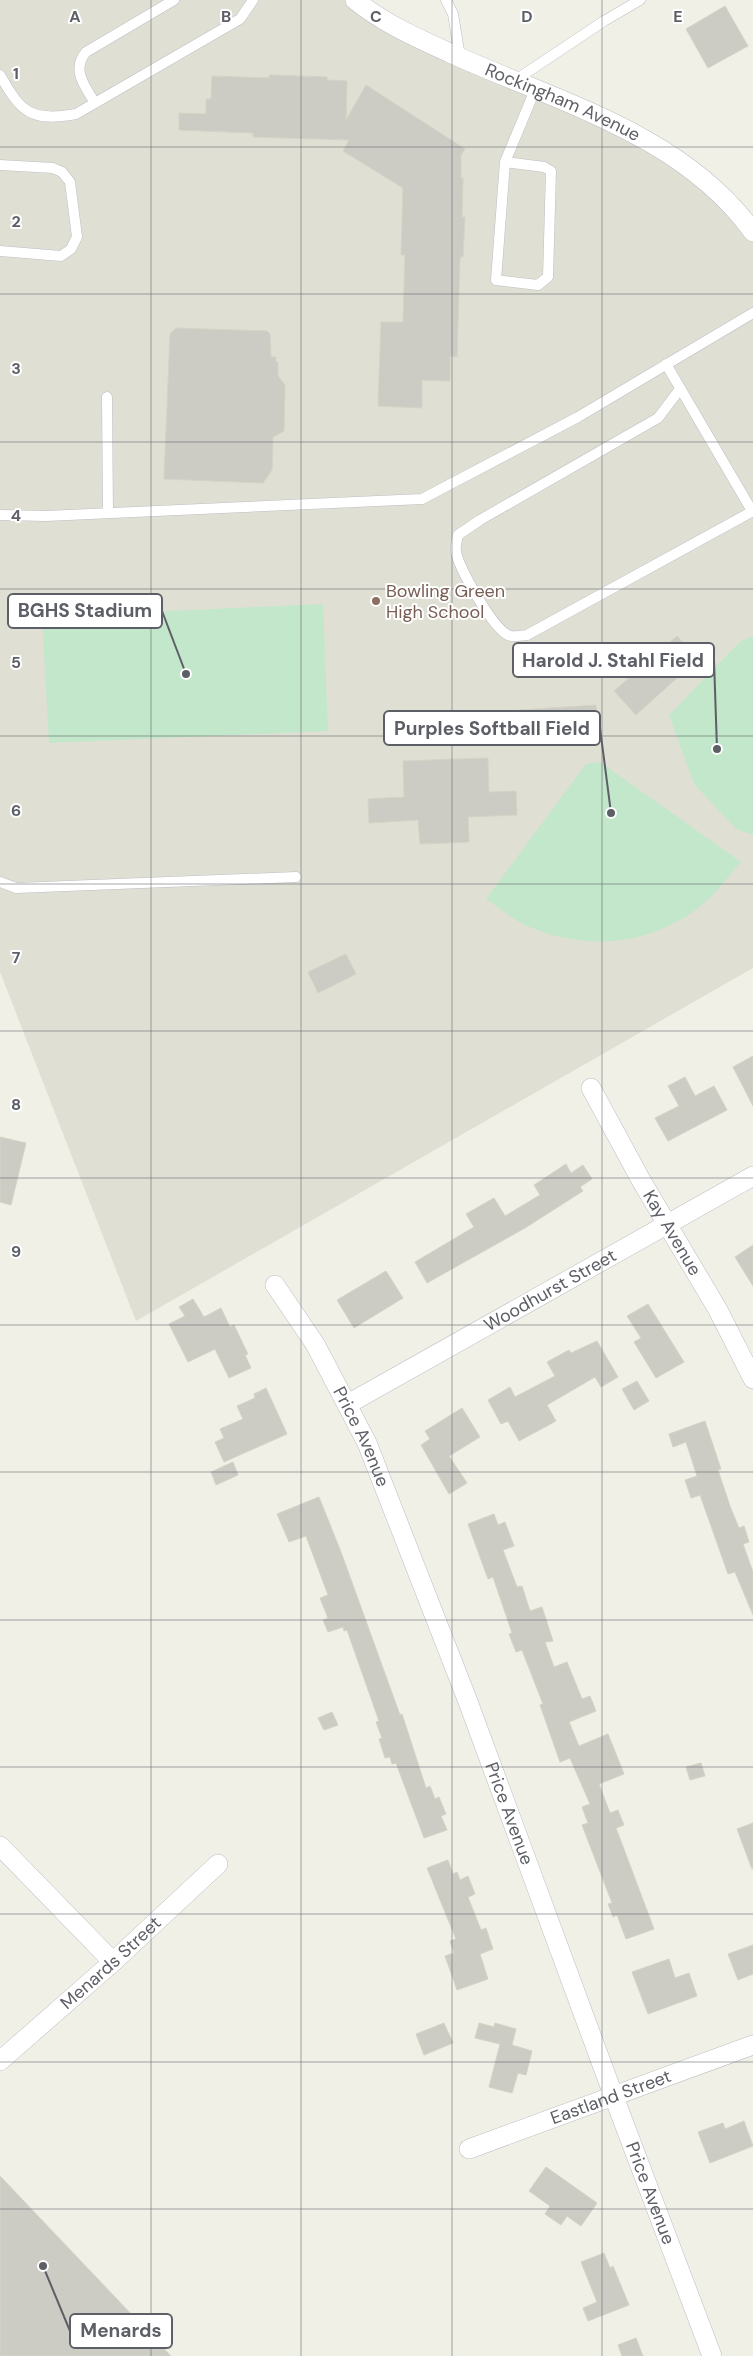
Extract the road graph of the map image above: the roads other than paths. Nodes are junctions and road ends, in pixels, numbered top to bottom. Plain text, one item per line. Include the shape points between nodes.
1 (174, 0) edge
2 (253, 0) edge
3 (355, 0) edge
4 (446, 0) edge
5 (640, 0) edge
6 (460, 57) junction
7 (0, 76) edge
8 (514, 81) junction
9 (535, 90) junction
10 (95, 103) junction
11 (505, 162) junction
12 (0, 165) edge
13 (753, 232) edge
14 (0, 251) edge
15 (753, 313) edge
16 (666, 364) junction
17 (680, 389) junction
18 (107, 397) dead end
19 (753, 511) edge
20 (108, 513) junction
21 (0, 516) edge
22 (296, 877) dead end
23 (0, 882) edge
24 (591, 1088) dead end
25 (753, 1176) edge
26 (669, 1225) junction
27 (275, 1285) dead end
28 (753, 1379) edge
29 (348, 1404) junction
30 (0, 1846) edge
31 (218, 1864) dead end
32 (113, 1962) junction
33 (753, 2045) edge
34 (0, 2061) edge
35 (614, 2097) junction
36 (469, 2150) dead end
37 (712, 2356) edge

1 - 10 lane via 86,52 80,59 80,76
2 - 10 lane via 240,19
3 - 6 street, Rockingham Avenue via 400,29
4 - 6 lane via 453,14
5 - 8 lane
6 - 8 street, Rockingham Avenue
7 - 10 lane via 20,105 32,115 54,118 76,114
8 - 9 street, Rockingham Avenue
9 - 11 lane
9 - 13 street, Rockingham Avenue via 639,137 684,164 726,199
11 - 11 lane via 496,280 538,285 548,277 551,171 544,167
12 - 14 lane via 53,168 62,172 70,182 77,237 71,249 61,256
15 - 16 lane
16 - 17 lane
16 - 20 lane via 578,417 422,499
17 - 19 lane
17 - 19 lane via 658,418 458,535 456,550 460,563 489,617 510,636 527,635
18 - 20 lane
20 - 21 lane
22 - 23 lane via 16,888
24 - 26 street, Kay Avenue
25 - 26 street, Woodhurst Street
26 - 28 street, Kay Avenue
26 - 29 street, Woodhurst Street
27 - 29 street, Price Avenue via 315,1344
29 - 35 street, Price Avenue via 367,1443 468,1699
30 - 32 street
31 - 32 street, Menards Street
32 - 34 street, Menards Street
33 - 35 street, Eastland Street
35 - 36 street, Eastland Street
35 - 37 street, Price Avenue

